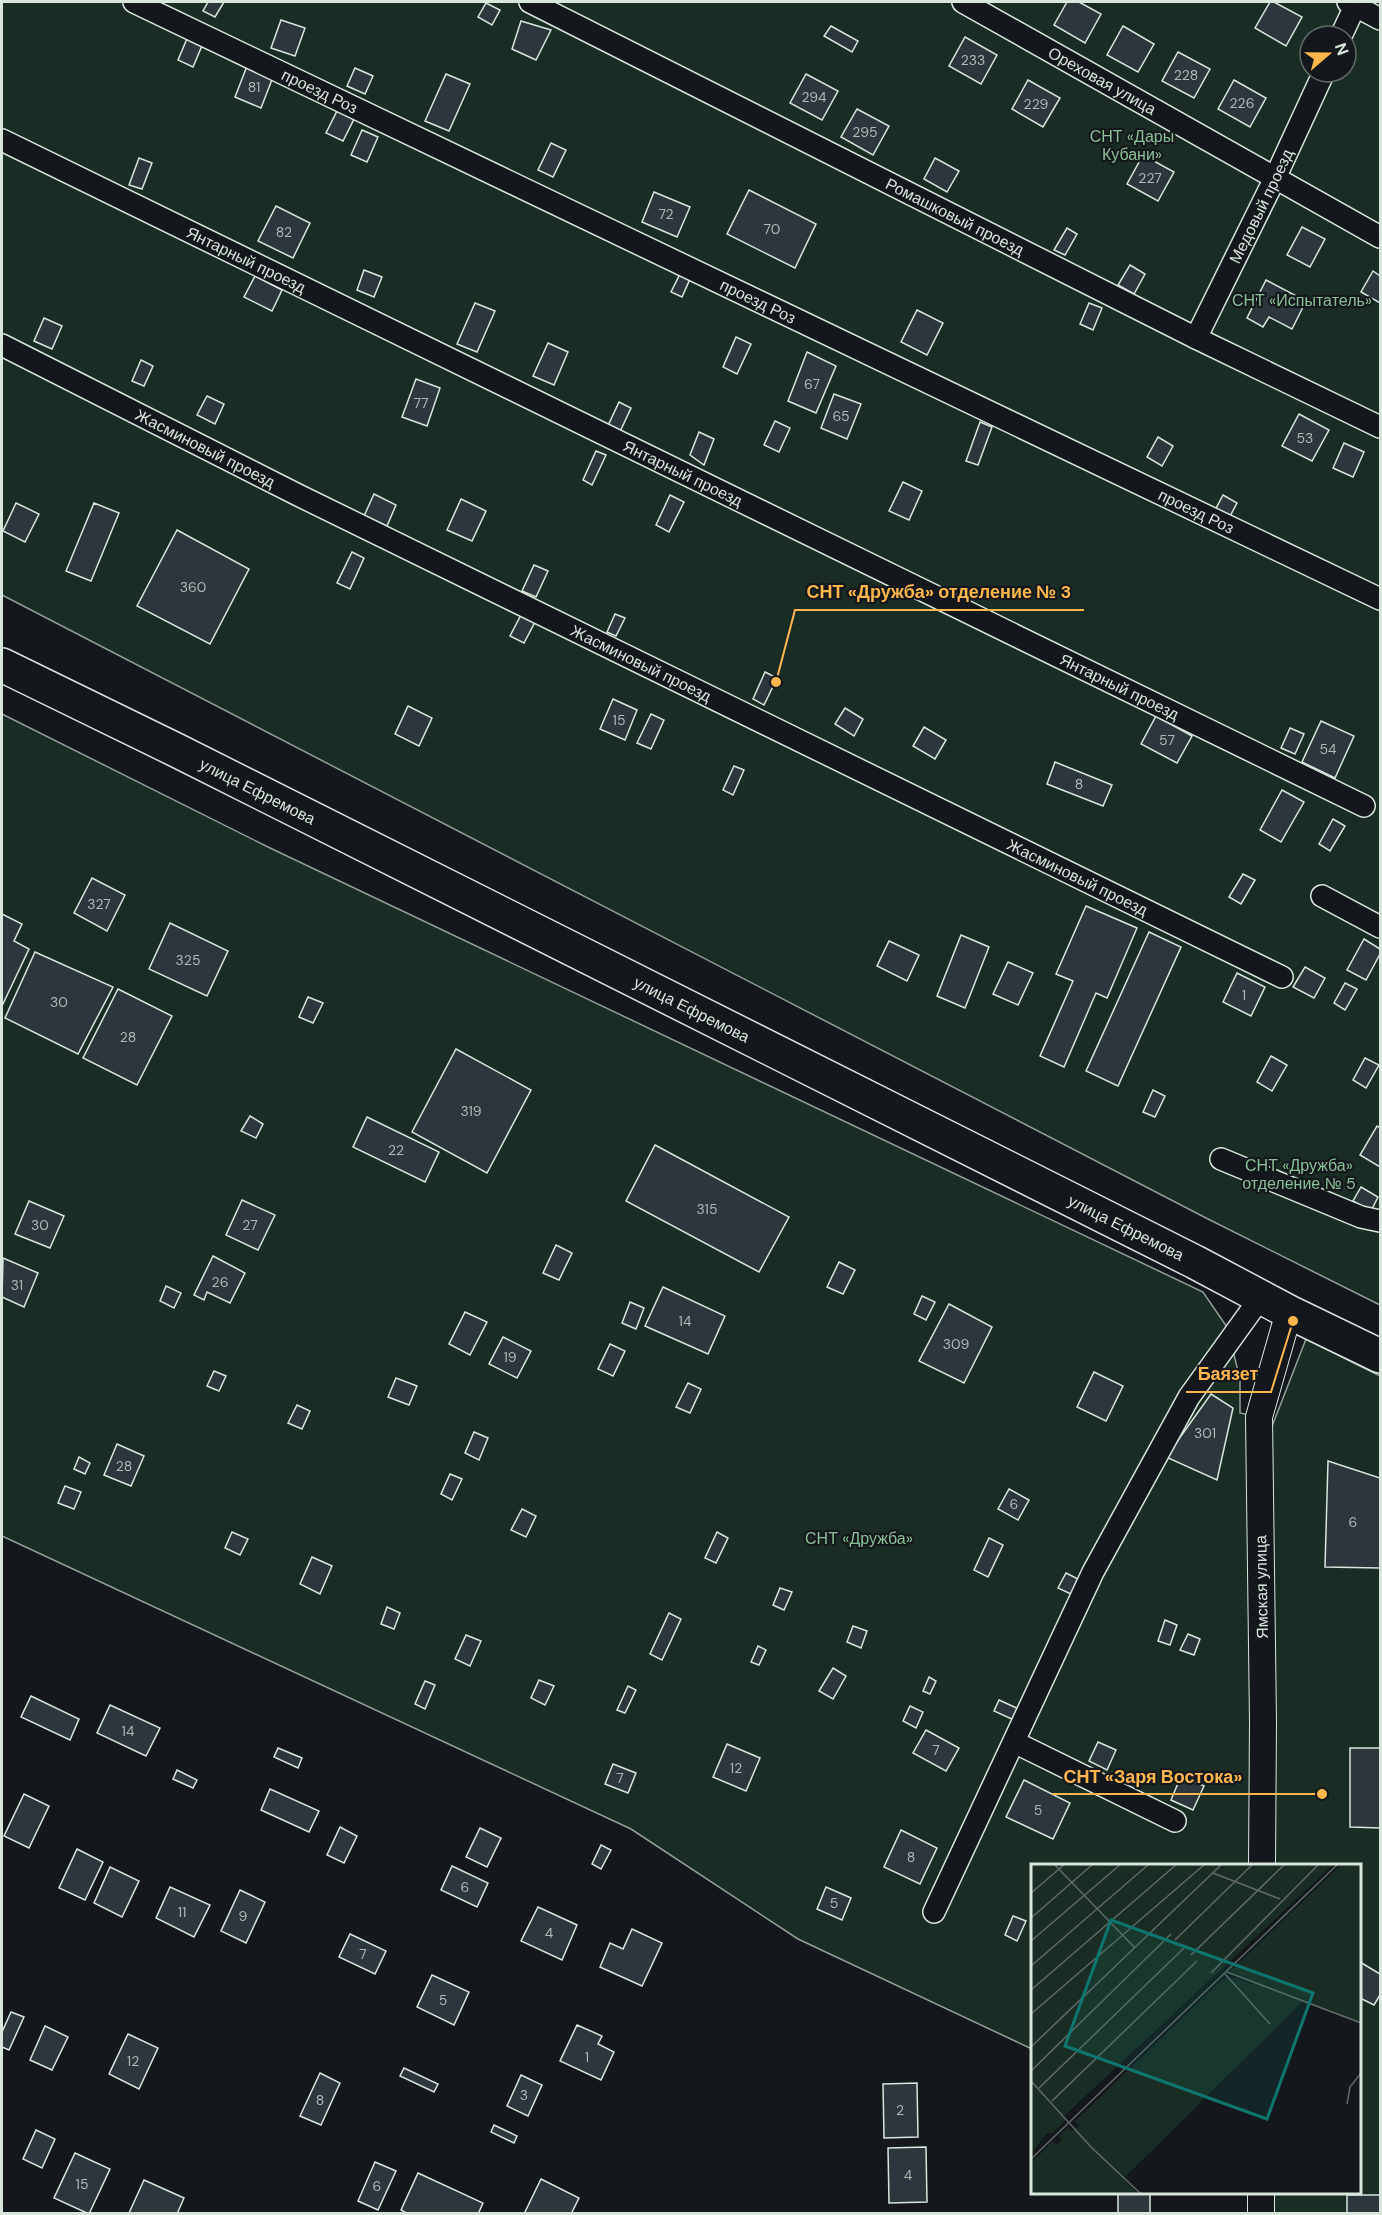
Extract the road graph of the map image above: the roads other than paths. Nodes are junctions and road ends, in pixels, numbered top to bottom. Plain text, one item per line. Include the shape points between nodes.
1 (134, 2) edge
2 (530, 2) edge
3 (963, 2) edge
4 (1353, 3) edge
5 (1380, 19) edge
6 (1345, 24) edge
7 (1318, 84) edge
8 (2, 140) edge
9 (1275, 178) junction
10 (1380, 237) edge
11 (1196, 338) junction
12 (2, 345) edge
13 (1380, 427) edge
14 (1380, 599) edge
15 (2, 665) edge
16 (1364, 806) dead end
17 (1322, 897) dead end
18 (1380, 927) edge
19 (1282, 977) dead end
20 (1221, 1159) dead end
21 (1380, 1221) edge
22 (1275, 1304) junction
23 (1380, 1356) edge
24 (1014, 1742) junction
25 (1175, 1821) dead end
26 (1262, 1864) edge
27 (934, 1912) dead end
28 (1261, 2194) edge
29 (1261, 2214) edge

1 - 14 street, проезд Роз
2 - 11 street, Ромашковый проезд
3 - 9 street, Ореховая улица
4 - 5 street
4 - 6 street
7 - 9 street, Медовый проезд
8 - 16 street, Янтарный проезд
9 - 10 street, Ореховая улица
9 - 11 street, Медовый проезд
11 - 13 street, Ромашковый проезд
12 - 19 street, Жасминовый проезд via 287,490
15 - 22 main road, улица Ефремова
17 - 18 street
20 - 21 street via 1361,1217
22 - 23 main road, улица Ефремова
22 - 24 street via 1189,1397 1093,1572
22 - 26 street, Ямская улица via 1258,1417
24 - 25 street
24 - 27 street
28 - 29 street

